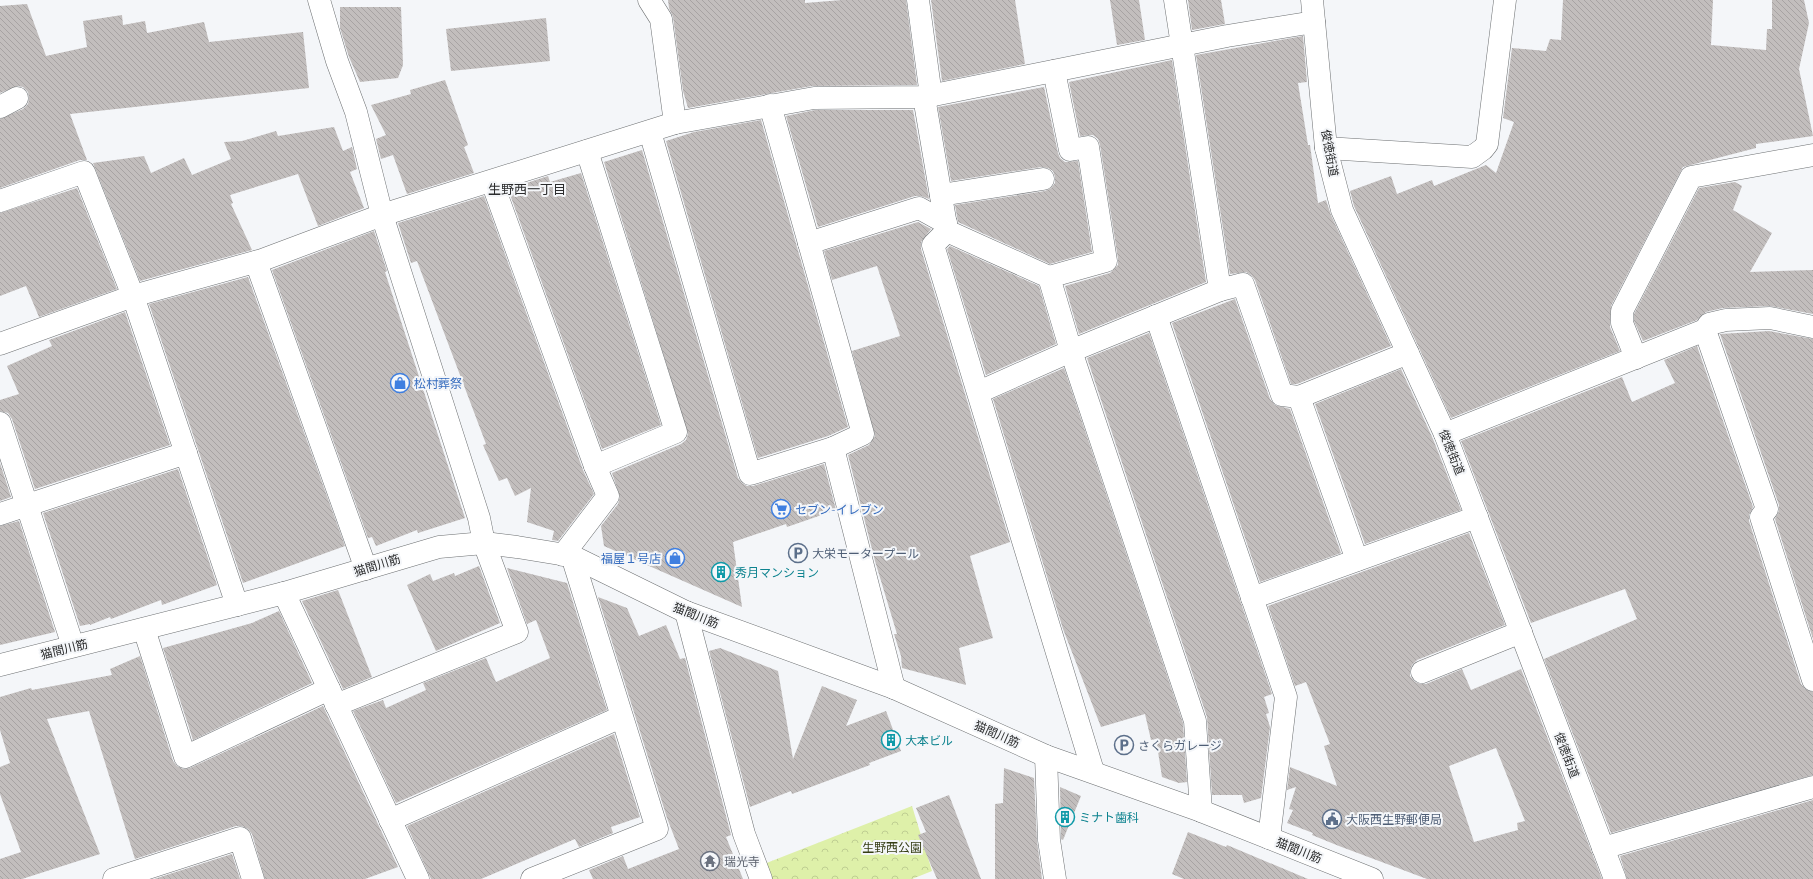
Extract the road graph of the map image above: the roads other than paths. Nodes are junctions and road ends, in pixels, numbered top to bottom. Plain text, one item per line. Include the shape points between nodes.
1 (319, 0) edge
2 (649, 0) edge
3 (918, 0) edge
4 (1175, 0) edge
5 (1505, 0) edge
6 (1313, 13) edge
7 (1182, 46) junction
8 (1054, 71) junction
9 (928, 97) junction
10 (770, 105) junction
11 (675, 123) junction
12 (650, 132) junction
13 (1326, 148) junction
14 (587, 151) junction
15 (1813, 155) edge
16 (1043, 179) dead end
17 (492, 182) junction
18 (941, 195) junction
19 (0, 201) edge
20 (382, 215) junction
21 (946, 227) junction
22 (809, 243) junction
23 (256, 262) junction
24 (1049, 277) junction
25 (1220, 290) junction
26 (133, 296) junction
27 (1156, 316) junction
28 (1813, 327) edge
29 (1705, 330) junction
30 (0, 344) edge
31 (1071, 351) junction
32 (1408, 353) junction
33 (1636, 358) junction
34 (979, 392) junction
35 (1299, 397) junction
36 (0, 423) edge
37 (1446, 434) junction
38 (833, 448) junction
39 (186, 453) junction
40 (595, 466) junction
41 (27, 505) junction
42 (0, 514) edge
43 (1477, 517) junction
44 (484, 543) junction
45 (567, 556) junction
46 (1357, 560) junction
47 (366, 569) junction
48 (284, 593) junction
49 (1252, 598) junction
50 (237, 605) junction
51 (686, 612) junction
52 (144, 629) junction
53 (1521, 632) junction
54 (73, 646) junction
55 (0, 665) edge
56 (1422, 672) dead end
57 (1813, 680) edge
58 (894, 688) junction
59 (332, 697) junction
60 (621, 717) junction
61 (1046, 756) junction
62 (1093, 771) junction
63 (1813, 787) edge
64 (1201, 811) junction
65 (390, 820) junction
66 (1269, 838) junction
67 (1603, 848) junction
68 (114, 879) edge
69 (254, 879) edge
70 (418, 879) edge
71 (532, 879) edge
72 (762, 879) edge
73 (1056, 879) edge
74 (1372, 879) edge
75 (1614, 879) edge

1 - 20 street via 337,61 356,112
2 - 11 street via 661,19
3 - 9 street
4 - 7 street
5 - 13 street via 1486,144 1483,149 1472,157
6 - 7 street
6 - 13 street, 俊徳街道
7 - 8 street
7 - 25 street
8 - 9 street
8 - 24 street via 1070,150 1088,147 1106,261
9 - 10 street via 814,98
9 - 18 street
10 - 11 street
10 - 22 street
11 - 12 street
12 - 14 street
12 - 38 street via 750,474
13 - 32 street, 俊徳街道 via 1342,210
14 - 17 street
14 - 40 street via 676,432
15 - 33 street via 1691,177 1622,311 1622,323
16 - 18 street
17 - 20 street
17 - 40 street
18 - 21 street
19 - 26 street via 84,172
20 - 23 street
20 - 44 street via 479,518
21 - 22 street via 919,208
21 - 24 street
21 - 34 street via 934,245
22 - 38 street via 863,434
23 - 26 street
23 - 47 street
24 - 31 street
25 - 27 street
25 - 35 street via 1243,284 1282,395
26 - 30 street
26 - 39 street
27 - 31 street
27 - 49 street
28 - 29 street via 1770,318 1726,320 1709,324
29 - 33 street
29 - 57 street via 1767,509 1761,517
31 - 34 street
31 - 64 street via 1195,721
32 - 35 street
32 - 37 street, 俊徳街道
33 - 37 street
34 - 62 street
35 - 46 street
36 - 41 street
37 - 43 street, 俊徳街道
38 - 58 street
39 - 41 street
39 - 50 street
40 - 45 street via 608,496
41 - 42 street
41 - 54 street
43 - 46 street
43 - 53 street, 俊徳街道
44 - 45 street, 猫間川筋
44 - 47 street, 猫間川筋 via 439,547
44 - 59 street via 517,632
45 - 51 street, 猫間川筋
45 - 60 street
46 - 49 street
47 - 48 street, 猫間川筋
48 - 50 street, 猫間川筋
48 - 59 street
49 - 66 street via 1286,697
50 - 52 street, 猫間川筋
51 - 58 street, 猫間川筋
51 - 72 street via 744,834
52 - 54 street, 猫間川筋
52 - 59 street via 185,757
53 - 56 street
53 - 67 street, 俊徳街道
54 - 55 street, 猫間川筋
58 - 61 street, 猫間川筋
59 - 65 street
60 - 65 street
60 - 71 street via 656,829
61 - 62 street, 猫間川筋
61 - 73 street via 1049,840
62 - 64 street, 猫間川筋
63 - 67 street
64 - 66 street, 猫間川筋
65 - 70 street
66 - 74 street, 猫間川筋
67 - 75 street, 俊徳街道
68 - 69 street via 240,838

